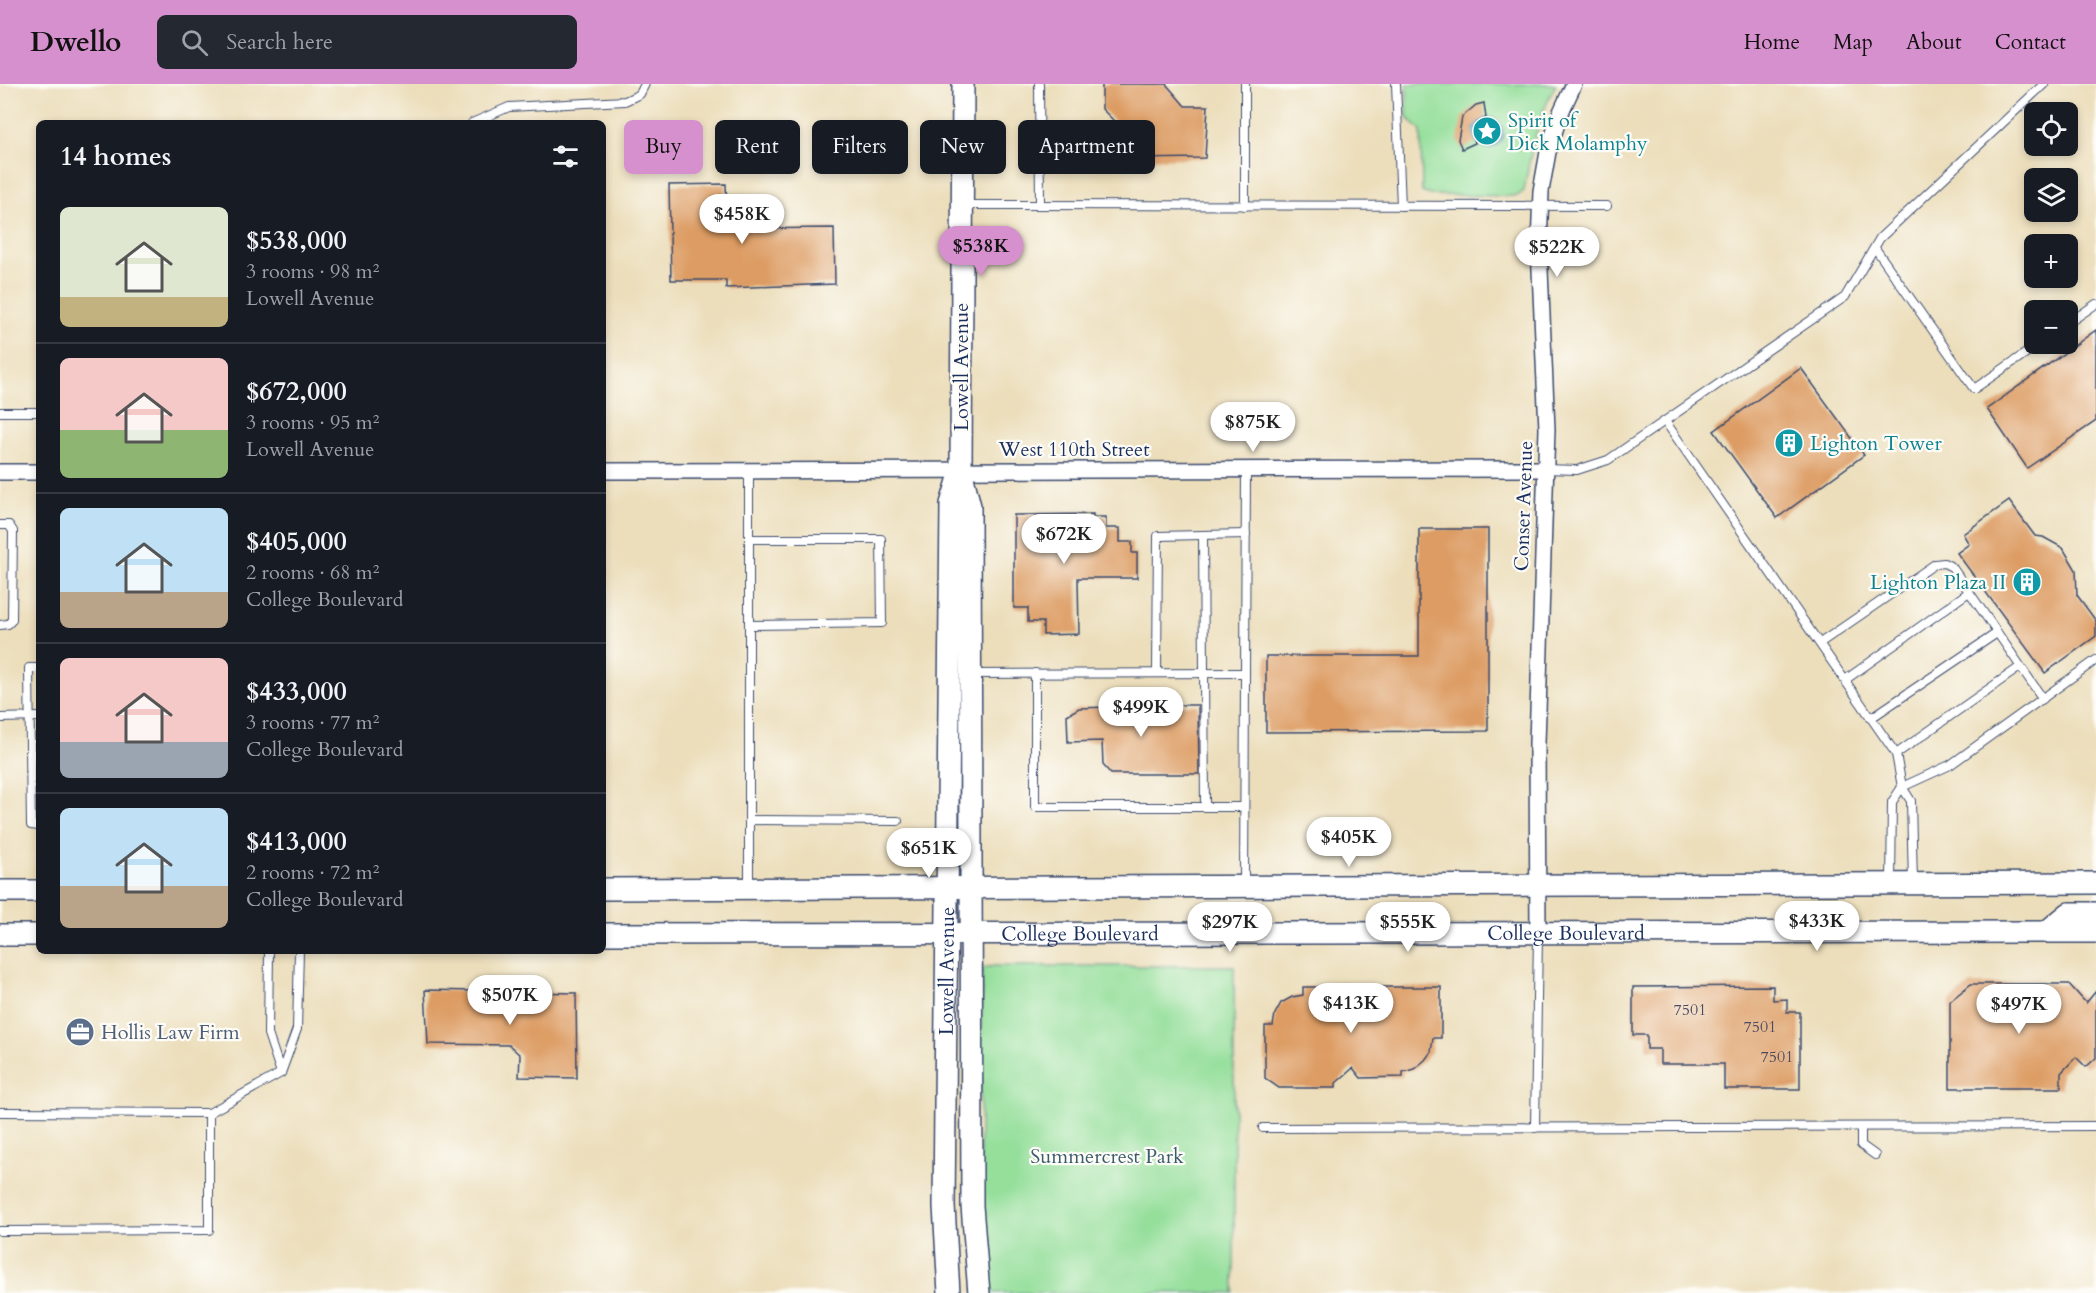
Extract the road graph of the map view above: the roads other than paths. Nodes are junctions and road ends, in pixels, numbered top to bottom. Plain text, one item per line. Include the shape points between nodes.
1 (645, 84) edge
2 (963, 84) edge
3 (1040, 84) edge
4 (1245, 84) edge
5 (1396, 84) edge
6 (1574, 84) edge
7 (2044, 84) edge
8 (479, 120) edge
9 (962, 205) junction
10 (1040, 205) junction
11 (1245, 206) junction
12 (1401, 206) junction
13 (1607, 206) dead end
14 (1540, 207) junction
15 (1875, 248) junction
16 (2096, 304) edge
17 (2078, 316) edge
18 (2025, 354) edge
19 (0, 412) edge
20 (36, 412) edge
21 (1665, 421) junction
22 (1545, 469) junction
23 (961, 470) junction
24 (1246, 470) junction
25 (606, 471) edge
26 (749, 471) junction
27 (0, 472) edge
28 (36, 472) edge
29 (0, 525) edge
30 (1246, 534) junction
31 (1203, 535) junction
32 (749, 539) junction
33 (1969, 592) junction
34 (0, 625) edge
35 (749, 625) junction
36 (1997, 633) junction
37 (1820, 643) junction
38 (2096, 660) edge
39 (2020, 667) junction
40 (36, 668) edge
41 (1157, 673) junction
42 (1203, 673) junction
43 (1245, 673) junction
44 (971, 674) junction
45 (1035, 674) junction
46 (1845, 680) junction
47 (2043, 699) junction
48 (36, 717) edge
49 (0, 718) edge
50 (30, 718) junction
51 (1871, 718) junction
52 (1896, 754) junction
53 (1902, 787) junction
54 (1205, 807) junction
55 (1244, 807) junction
56 (748, 820) junction
57 (898, 821) dead end
58 (36, 826) edge
59 (1913, 884) junction
60 (2096, 884) edge
61 (1891, 885) junction
62 (1538, 887) junction
63 (948, 888) junction
64 (972, 888) junction
65 (1244, 888) junction
66 (748, 889) junction
67 (606, 890) edge
68 (0, 891) edge
69 (36, 891) edge
70 (2096, 913) edge
71 (947, 932) junction
72 (971, 932) junction
73 (2046, 932) junction
74 (2096, 932) edge
75 (606, 934) edge
76 (1538, 934) junction
77 (0, 935) edge
78 (36, 935) edge
79 (269, 954) edge
80 (299, 954) edge
81 (281, 1073) junction
82 (0, 1112) edge
83 (209, 1113) junction
84 (2096, 1126) edge
85 (1861, 1127) junction
86 (1263, 1128) dead end
87 (1534, 1128) junction
88 (1875, 1155) dead end
89 (0, 1231) edge
90 (949, 1293) edge
91 (979, 1293) edge

1 - 8 lane via 640,94 625,100 509,107
2 - 9 main road, Lowell Avenue
3 - 10 lane
4 - 11 lane
5 - 12 lane
6 - 14 street, Conser Avenue via 1548,152
7 - 15 lane via 1880,238
9 - 10 lane
9 - 23 main road, Lowell Avenue
10 - 11 lane
11 - 12 lane
12 - 14 lane
13 - 14 lane
14 - 22 street, Conser Avenue
15 - 18 lane via 1974,389
15 - 21 lane via 1845,297
16 - 17 lane
19 - 20 lane
21 - 22 lane via 1608,460 1577,470
21 - 37 lane
22 - 24 street, West 110th Street
22 - 62 street, Conser Avenue via 1537,742
23 - 24 street, West 110th Street
23 - 26 street, West 110th Street
23 - 44 main road, Lowell Avenue via 970,506
23 - 63 main road, Lowell Avenue via 951,504
24 - 30 lane
25 - 26 street, West 110th Street
26 - 32 lane
27 - 28 street
29 - 34 lane via 9,525 13,542 12,620
30 - 31 lane
30 - 43 lane
31 - 41 lane via 1158,536
31 - 42 lane
32 - 35 lane
32 - 35 lane via 881,539 882,623
33 - 36 lane
33 - 37 lane via 1952,567 1935,564
33 - 46 lane
35 - 56 lane
36 - 39 lane
36 - 51 lane
37 - 46 lane
38 - 47 lane
39 - 47 lane
39 - 52 lane
40 - 50 lane via 29,668
41 - 42 lane
41 - 45 lane
42 - 43 lane
42 - 54 lane
43 - 55 lane
44 - 45 lane
44 - 64 main road, Lowell Avenue
45 - 54 lane via 1035,807
46 - 51 lane
47 - 53 lane via 1950,765
48 - 50 lane
49 - 50 lane
50 - 58 lane via 31,825
51 - 52 lane
52 - 53 lane
53 - 59 lane via 1911,801
53 - 61 lane via 1892,802
54 - 55 lane
55 - 65 lane
56 - 57 lane
56 - 66 lane
59 - 60 main road
59 - 61 main road
61 - 62 main road
62 - 65 main road
62 - 76 street, Conser Avenue
63 - 64 main road
63 - 66 main road
63 - 71 main road, Lowell Avenue
64 - 65 main road
64 - 72 main road, Lowell Avenue
66 - 67 main road
68 - 69 main road
70 - 73 main road via 2069,913
71 - 72 main road, College Boulevard
71 - 75 main road, College Boulevard
71 - 90 main road, Lowell Avenue via 944,1206
72 - 76 main road, College Boulevard
72 - 91 main road, Lowell Avenue via 972,1206
73 - 74 main road, College Boulevard
73 - 76 main road, College Boulevard
76 - 87 lane
77 - 78 main road
79 - 81 lane via 268,1034
80 - 81 lane via 297,1029
81 - 83 lane
82 - 83 lane
83 - 89 lane via 209,1230
84 - 85 lane
85 - 87 lane
85 - 88 lane via 1861,1145
86 - 87 lane

